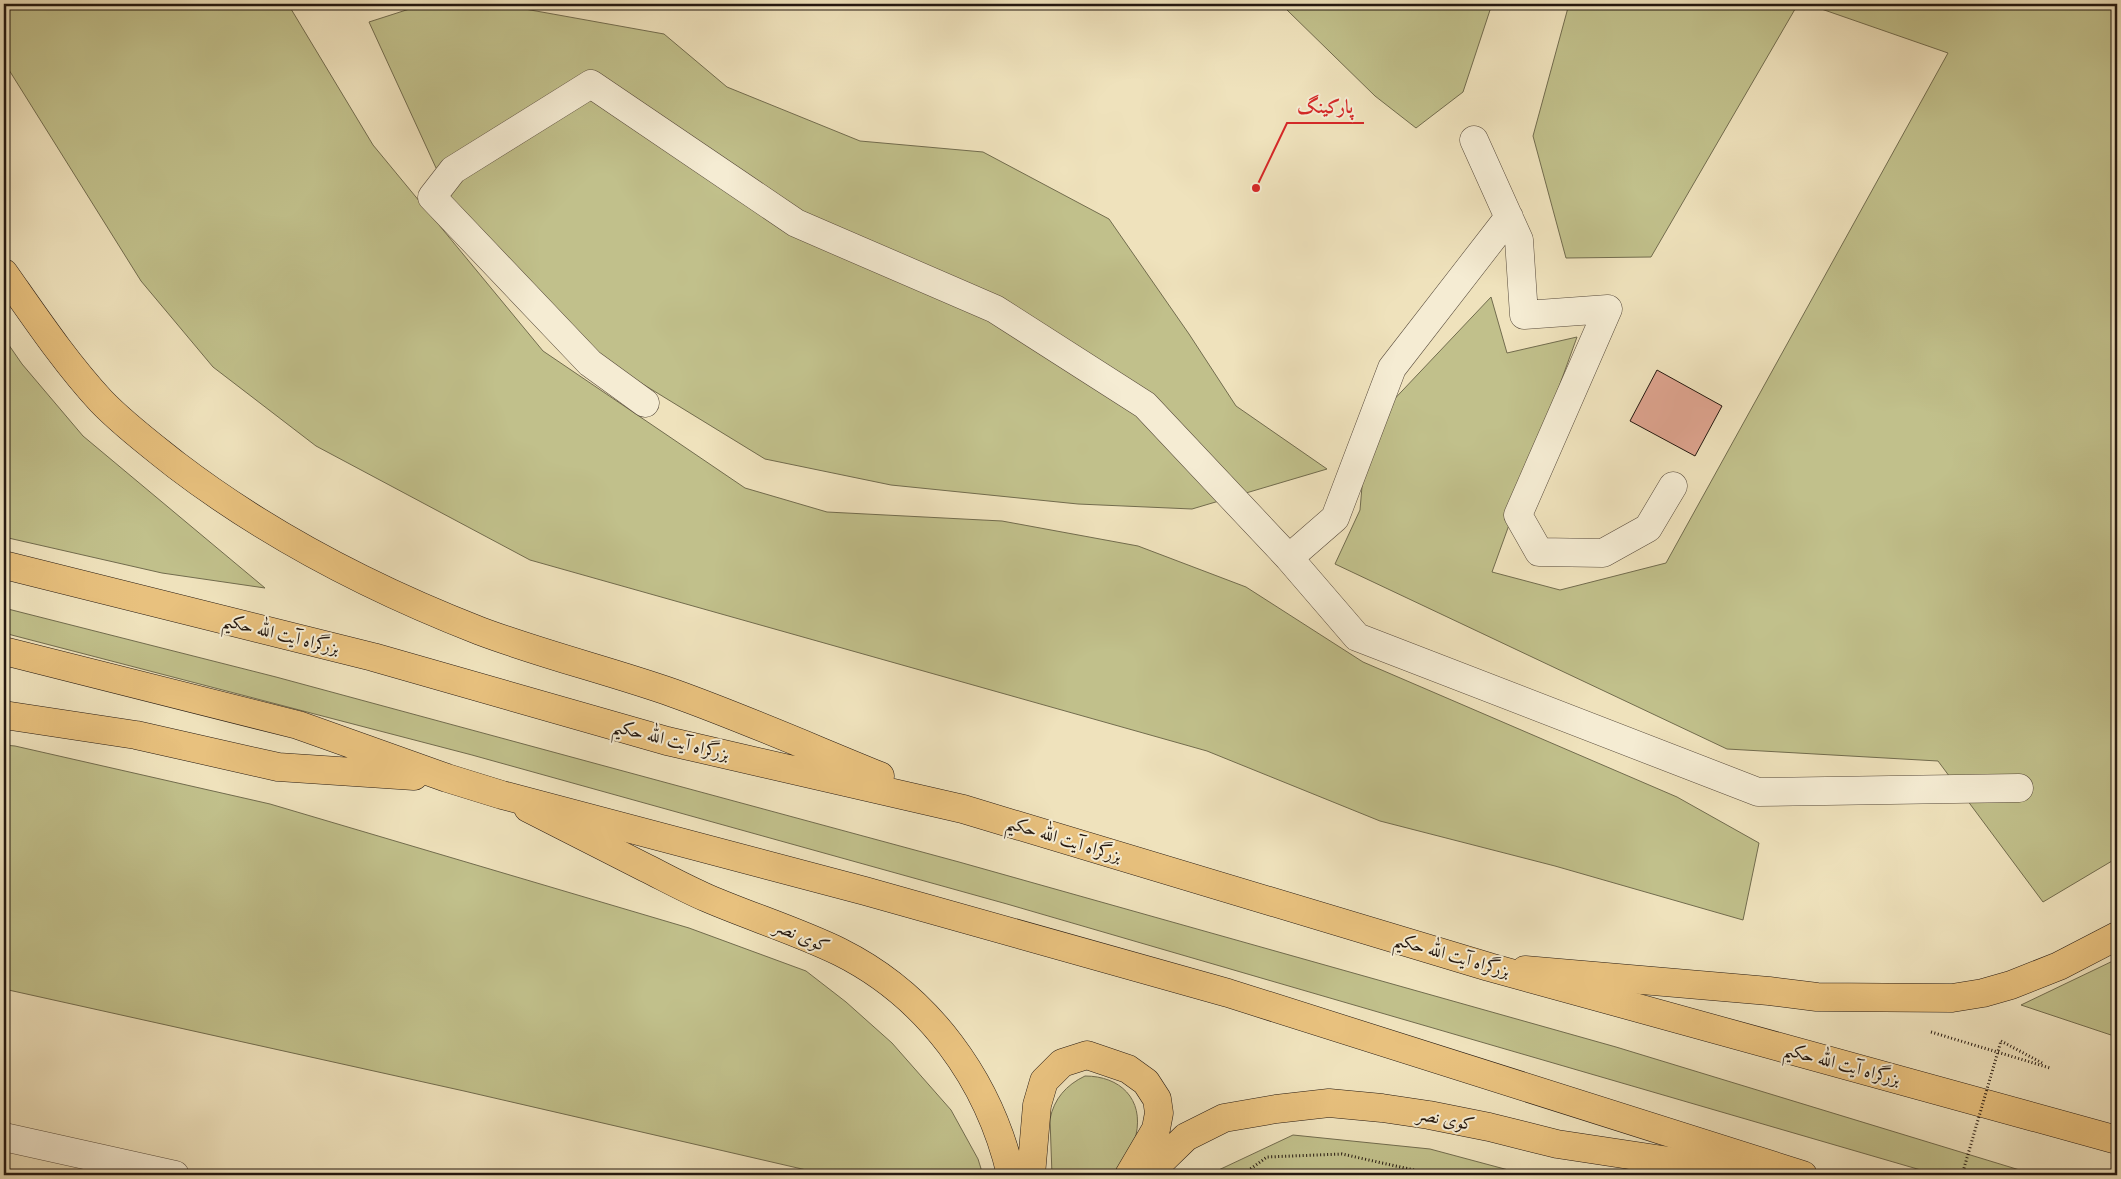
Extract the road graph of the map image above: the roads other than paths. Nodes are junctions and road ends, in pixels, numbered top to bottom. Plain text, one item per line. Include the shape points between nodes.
1 (1474, 140) dead end
2 (1509, 216) junction
3 (4, 274) edge
4 (645, 403) dead end
5 (1674, 486) dead end
6 (1289, 558) junction
7 (4, 565) edge
8 (4, 651) edge
9 (4, 715) edge
10 (448, 778) junction
11 (2019, 788) dead end
12 (502, 795) junction
13 (963, 809) junction
14 (2117, 936) edge
15 (1490, 967) junction
16 (4, 1137) edge
17 (2117, 1140) edge
18 (175, 1175) edge
19 (1011, 1175) edge
20 (1031, 1175) edge
21 (1129, 1175) edge
22 (1147, 1175) edge
23 (1762, 1175) edge
24 (1803, 1175) edge

1 - 2 street
2 - 5 street via 1520,240 1524,315 1608,309 1518,515 1539,552 1603,553 1648,528
2 - 6 street via 1392,368 1335,518
3 - 13 main road via 57,350 103,403 206,488 260,525 328,563 391,594 482,631 673,693
4 - 6 street via 590,363 432,197 453,170 591,84 796,223 995,309 1145,405
6 - 11 street via 1357,638 1758,792
7 - 13 main road, بزرگراه آیت الله حکیم via 373,657 667,741
8 - 10 main road via 298,725
9 - 10 main road via 136,735 278,767
10 - 12 main road
12 - 19 main road, کوی نصر via 707,898 841,953 901,991 943,1033 976,1082 1004,1145
12 - 24 main road via 865,891 1228,993
13 - 15 main road, بزرگراه آیت الله حکیم
14 - 15 main road via 2059,966 2011,985 1952,998 1817,997
15 - 17 main road, بزرگراه آیت الله حکیم
16 - 18 street
20 - 21 main road via 1037,1105 1044,1081 1062,1063 1086,1055 1128,1069 1146,1082 1157,1099 1156,1129
22 - 23 main road, کوی نصر via 1186,1137 1224,1118 1329,1103 1429,1115 1557,1144

